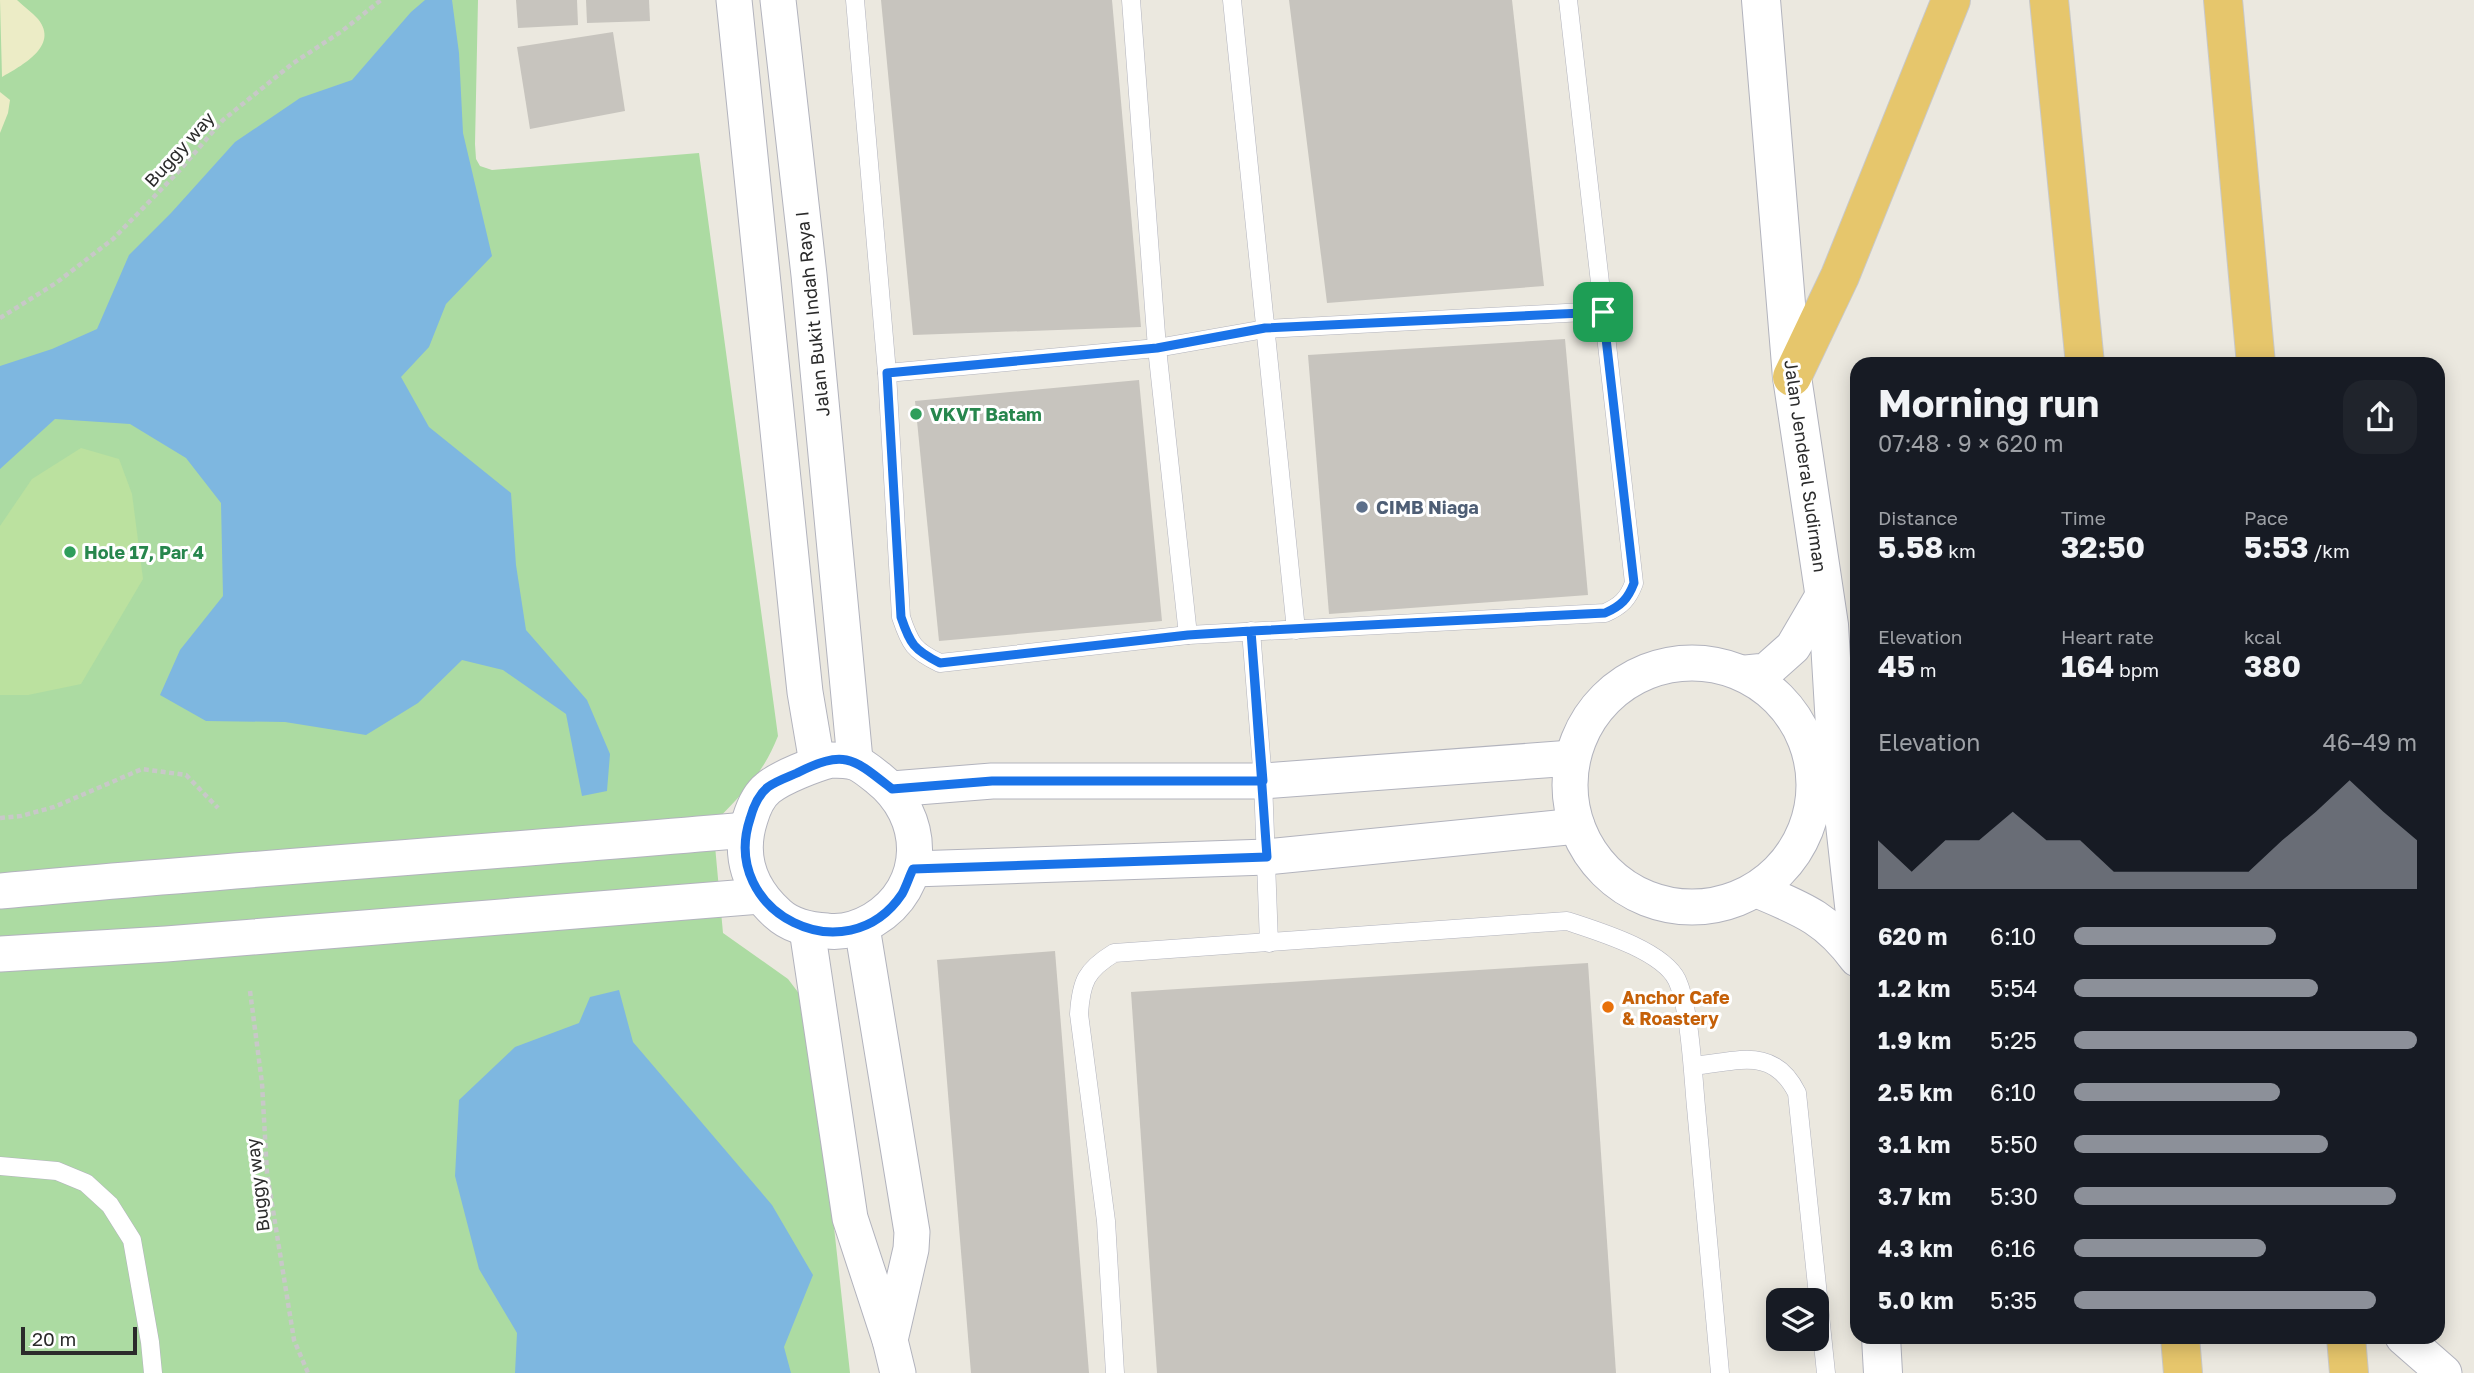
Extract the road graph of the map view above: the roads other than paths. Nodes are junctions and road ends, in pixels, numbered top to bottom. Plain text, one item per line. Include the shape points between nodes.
1 (734, 0) edge
2 (778, 0) edge
3 (855, 0) edge
4 (1131, 0) edge
5 (1232, 0) edge
6 (1568, 0) edge
7 (1760, 0) edge
8 (1951, 0) edge
9 (2049, 0) edge
10 (2223, 0) edge
11 (1603, 312) junction
12 (1265, 328) junction
13 (1157, 348) junction
14 (2084, 357) edge
15 (2255, 357) edge
16 (887, 373) junction
17 (1792, 377) junction
18 (1824, 594) junction
19 (1296, 630) junction
20 (1251, 631) junction
21 (1188, 635) junction
22 (1746, 673) junction
23 (1572, 758) junction
24 (855, 760) junction
25 (817, 763) junction
26 (1263, 781) junction
27 (892, 789) junction
28 (1577, 826) junction
29 (746, 830) junction
30 (1267, 857) junction
31 (913, 869) junction
32 (1850, 869) edge
33 (1757, 890) junction
34 (0, 891) edge
35 (760, 896) junction
36 (862, 927) junction
37 (807, 929) junction
38 (1269, 943) junction
39 (1850, 949) edge
40 (0, 954) edge
41 (1693, 1066) junction
42 (0, 1166) edge
43 (1881, 1344) edge
44 (2181, 1344) edge
45 (2347, 1344) edge
46 (2411, 1344) edge
47 (894, 1357) edge
48 (153, 1373) edge
49 (1115, 1373) edge
50 (1720, 1373) edge
51 (1826, 1373) edge
52 (1883, 1373) edge
53 (2183, 1373) edge
54 (2349, 1373) edge
55 (2444, 1373) edge

1 - 25 street via 800,653
2 - 24 street, Jalan Bukit Indah Raya I
3 - 16 lane
4 - 13 lane
5 - 12 lane
6 - 11 lane
7 - 17 street, Jalan Jenderal Sudirman
8 - 17 highway via 1840,276
9 - 14 highway
10 - 15 highway
11 - 12 lane
11 - 19 lane via 1634,583 1628,598 1605,613
12 - 13 lane
12 - 19 lane
13 - 16 lane
13 - 21 lane
16 - 21 lane via 901,617 910,643 923,655 940,663
17 - 18 street, Jalan Jenderal Sudirman
18 - 22 street via 1793,647 1766,671
18 - 32 street, Jalan Jenderal Sudirman
19 - 20 lane
20 - 21 lane
20 - 26 lane
22 - 23 street via 1687,663 1648,670 1614,690 1596,710
22 - 33 street via 1791,714 1809,750 1815,790 1807,829 1787,863
23 - 26 street
23 - 28 street via 1569,799
24 - 25 street
24 - 27 street
25 - 29 street via 767,788
26 - 27 street via 992,781
26 - 30 lane
27 - 31 street via 908,813 915,841
28 - 30 street
28 - 33 street via 1604,872 1639,896 1677,907 1719,906
29 - 34 street
29 - 35 street via 744,853
30 - 31 street
30 - 38 lane
31 - 36 street via 902,894 885,913
33 - 39 street via 1820,919
35 - 37 street via 780,917
35 - 40 street
36 - 37 street via 836,932
36 - 47 street via 912,1232
37 - 47 street via 850,1218
38 - 41 lane via 1567,920 1619,938 1664,965 1677,979
38 - 49 lane via 1114,953 1099,962 1080,989 1079,1014 1106,1221
41 - 50 lane
41 - 51 lane via 1762,1060 1789,1078 1797,1093
42 - 48 lane via 57,1171 86,1183 110,1205 132,1240
43 - 52 street
44 - 53 highway
45 - 54 highway
46 - 55 street

